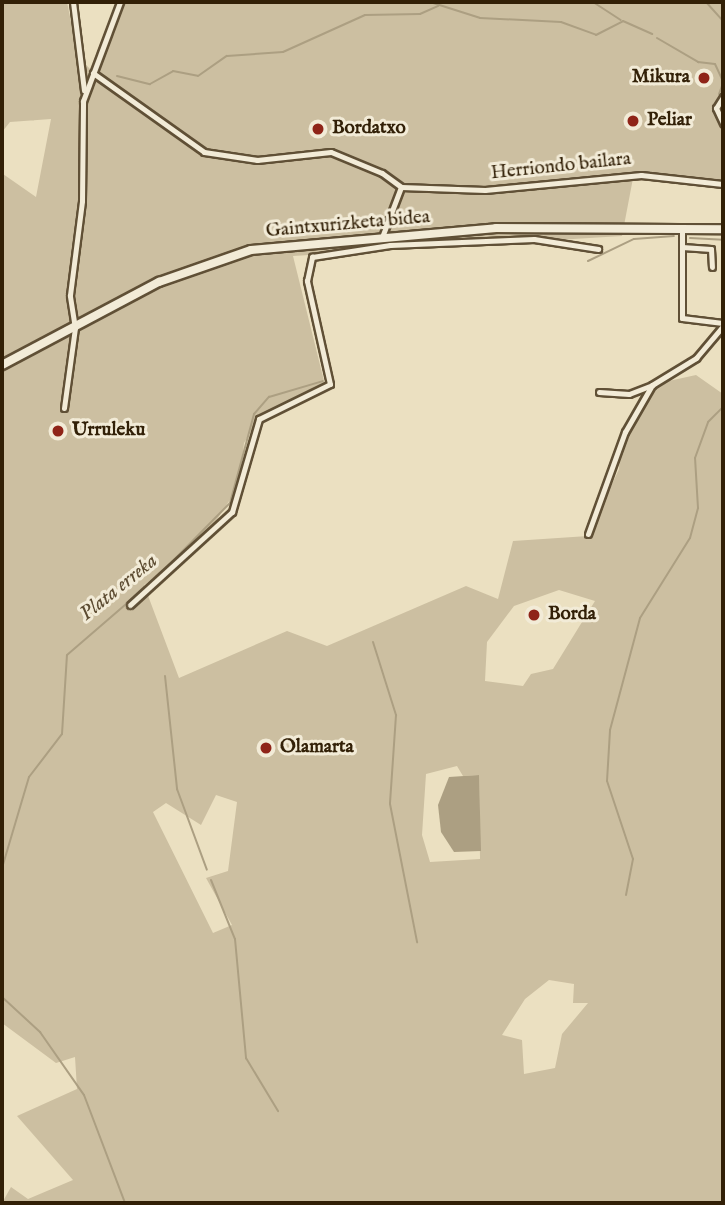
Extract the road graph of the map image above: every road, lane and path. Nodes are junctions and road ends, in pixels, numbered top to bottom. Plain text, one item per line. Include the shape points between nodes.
1 (73, 2) edge
2 (120, 2) edge
3 (93, 73) junction
4 (85, 93) junction
5 (723, 97) edge
6 (723, 123) edge
7 (723, 184) edge
8 (401, 187) junction
9 (682, 228) junction
10 (723, 229) edge
11 (382, 237) junction
12 (682, 247) junction
13 (598, 249) dead end
14 (712, 267) dead end
15 (74, 322) junction
16 (723, 325) edge
17 (2, 365) edge
18 (652, 385) junction
19 (599, 392) dead end
20 (64, 408) dead end
21 (588, 534) dead end
22 (130, 605) dead end

1 - 4 street
2 - 3 street
3 - 4 street
3 - 8 street, Herriondo bailara via 204,152 257,160 331,152
4 - 15 street via 70,295
5 - 6 street via 716,108
7 - 8 street, Herriondo bailara via 641,174 485,190
8 - 11 street
9 - 10 main road, Gaintxurizketa bidea
9 - 11 main road, Gaintxurizketa bidea via 496,228
9 - 12 street
11 - 15 main road, Gaintxurizketa bidea via 236,253
12 - 14 street via 711,249
12 - 16 street via 681,311 685,321
13 - 22 street via 534,239 390,246 312,257 307,281 330,384 259,419 232,512
15 - 17 main road, Gaintxurizketa bidea
15 - 20 street
16 - 18 street via 696,358
18 - 19 street via 629,394
18 - 21 street via 625,432

